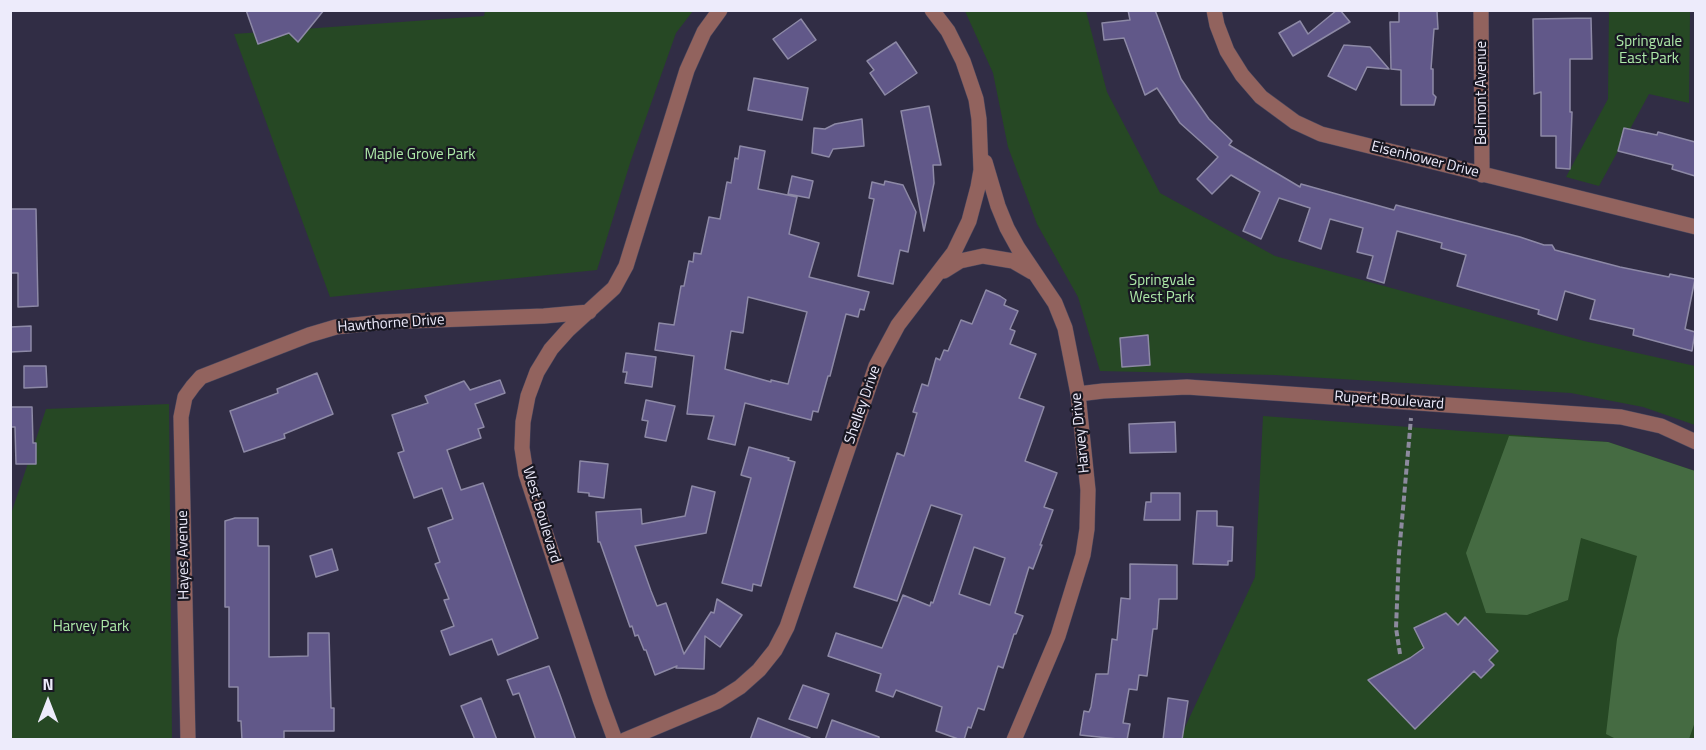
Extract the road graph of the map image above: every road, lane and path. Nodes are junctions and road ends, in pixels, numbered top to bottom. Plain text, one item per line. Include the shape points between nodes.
1 (720, 10) edge
2 (932, 10) edge
3 (1214, 10) edge
4 (1481, 10) edge
5 (981, 135) junction
6 (1482, 174) junction
7 (1695, 227) edge
8 (935, 279) junction
9 (1041, 282) junction
10 (589, 312) junction
11 (201, 377) joint
12 (1078, 394) junction
13 (1413, 403) junction
14 (1695, 442) edge
15 (1400, 654) dead end
16 (188, 740) edge
17 (615, 740) edge
18 (625, 740) edge
19 (1014, 740) edge

1 - 10 street, West Boulevard via 704,32 687,70 626,266 614,288
2 - 5 street, Shelley Drive via 963,61 976,99
3 - 6 street, Eisenhower Drive via 1227,51 1242,75 1261,97 1295,122 1321,134
4 - 6 street, Belmont Avenue
5 - 8 street, Shelley Drive via 981,170 974,204 962,237
5 - 9 street, Harvey Drive via 998,206 1018,248
6 - 7 street, Eisenhower Drive
8 - 9 street via 960,261 983,256 1013,261
8 - 18 street, Shelley Drive via 898,325 876,366 787,627 775,650 759,670 718,701
9 - 12 street, Harvey Drive via 1065,328
10 - 11 street, Hawthorne Drive via 336,327
10 - 17 street, West Boulevard via 551,349 537,372 528,396 522,448 526,474
11 - 16 street, Hayes Avenue via 185,397 181,417
12 - 13 street, Rupert Boulevard via 1187,387
12 - 19 street, Harvey Drive via 1088,490 1083,555 1058,636
13 - 14 street, Rupert Boulevard via 1621,417 1660,426
13 - 15 path via 1399,554 1396,628

